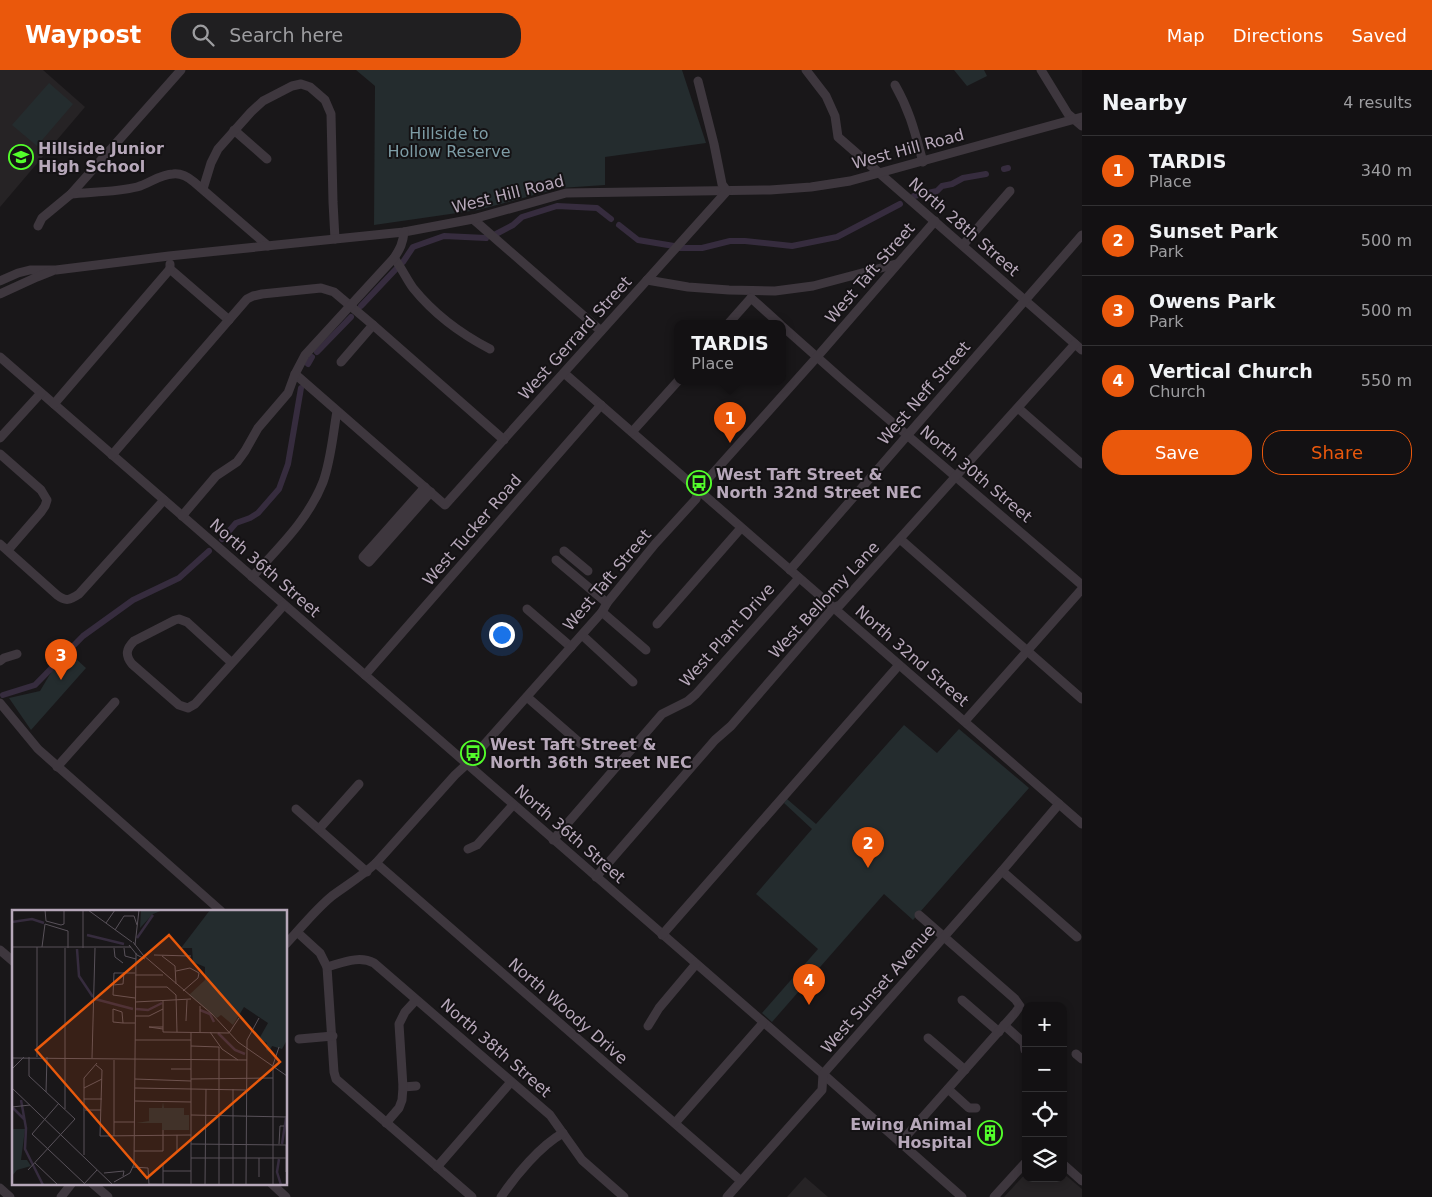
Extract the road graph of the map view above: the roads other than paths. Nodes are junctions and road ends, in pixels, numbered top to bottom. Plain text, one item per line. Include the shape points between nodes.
1 (181, 70) edge
2 (806, 70) edge
3 (1041, 70) edge
4 (698, 81) dead end
5 (895, 85) dead end
6 (1080, 121) edge
7 (234, 130) junction
8 (267, 159) dead end
9 (923, 162) junction
10 (879, 173) junction
11 (203, 189) junction
12 (727, 191) junction
13 (1010, 191) dead end
14 (71, 194) junction
15 (473, 220) junction
16 (935, 221) junction
17 (38, 226) dead end
18 (404, 232) junction
19 (1082, 235) edge
20 (335, 239) junction
21 (963, 245) junction
22 (268, 246) junction
23 (169, 256) junction
24 (394, 258) junction
25 (896, 264) junction
26 (170, 269) junction
27 (56, 270) junction
28 (647, 280) junction
29 (0, 281) edge
30 (0, 294) edge
31 (750, 294) junction
32 (1026, 301) junction
33 (349, 306) junction
34 (229, 320) junction
35 (731, 320) edge
36 (776, 320) edge
37 (373, 325) junction
38 (786, 329) edge
39 (601, 331) junction
40 (1079, 347) edge
41 (490, 349) dead end
42 (0, 357) edge
43 (817, 357) junction
44 (341, 362) dead end
45 (564, 373) junction
46 (295, 374) junction
47 (674, 385) edge
48 (41, 393) junction
49 (54, 404) junction
50 (601, 405) junction
51 (1018, 408) junction
52 (337, 411) junction
53 (632, 432) junction
54 (906, 435) junction
55 (0, 438) edge
56 (504, 440) junction
57 (0, 454) edge
58 (112, 455) junction
59 (1082, 464) edge
60 (956, 476) junction
61 (428, 490) junction
62 (698, 490) junction
63 (164, 500) junction
64 (182, 516) junction
65 (741, 528) junction
66 (900, 539) junction
67 (0, 544) edge
68 (8, 550) junction
69 (564, 551) dead end
70 (556, 560) dead end
71 (594, 564) dead end
72 (790, 570) junction
73 (588, 571) junction
74 (252, 577) junction
75 (798, 578) junction
76 (580, 580) junction
77 (1082, 587) edge
78 (607, 603) junction
79 (284, 605) junction
80 (833, 608) junction
81 (527, 609) dead end
82 (602, 612) junction
83 (657, 624) dead end
84 (582, 635) junction
85 (571, 648) junction
86 (646, 650) dead end
87 (1027, 651) junction
88 (18, 654) dead end
89 (0, 661) edge
90 (232, 663) junction
91 (899, 665) junction
92 (365, 675) junction
93 (633, 682) dead end
94 (527, 697) junction
95 (1082, 699) edge
96 (115, 702) dead end
97 (0, 703) edge
98 (965, 722) junction
99 (581, 744) dead end
100 (467, 764) junction
101 (57, 767) junction
102 (360, 784) dead end
103 (1058, 804) junction
104 (513, 805) junction
105 (296, 809) dead end
106 (1082, 824) edge
107 (319, 829) junction
108 (553, 840) junction
109 (468, 849) dead end
110 (376, 863) junction
111 (1002, 871) junction
112 (366, 872) junction
113 (596, 877) junction
114 (220, 910) edge
115 (919, 915) dead end
116 (297, 932) junction
117 (662, 934) junction
118 (944, 936) junction
119 (1077, 937) dead end
120 (288, 942) edge
121 (0, 950) edge
122 (12, 960) edge
123 (696, 964) junction
124 (327, 967) junction
125 (416, 1000) junction
126 (962, 1000) dead end
127 (763, 1023) junction
128 (648, 1026) dead end
129 (1002, 1029) junction
130 (333, 1036) junction
131 (928, 1038) dead end
132 (299, 1039) dead end
133 (1025, 1047) edge
134 (965, 1070) junction
135 (823, 1074) junction
136 (512, 1082) junction
137 (416, 1086) dead end
138 (403, 1088) junction
139 (948, 1090) junction
140 (976, 1108) dead end
141 (386, 1123) junction
142 (675, 1123) junction
143 (563, 1133) junction
144 (900, 1143) junction
145 (1022, 1166) edge
146 (437, 1167) junction
147 (1067, 1168) edge
148 (741, 1181) junction
149 (1082, 1181) edge
150 (71, 1184) edge
151 (93, 1184) edge
152 (272, 1184) edge
153 (0, 1188) edge
154 (10, 1197) edge
155 (60, 1197) edge
156 (108, 1197) edge
157 (286, 1197) edge
158 (472, 1197) edge
159 (501, 1197) edge
160 (624, 1197) edge
161 (727, 1197) edge
162 (962, 1197) edge
163 (994, 1197) edge

1 - 14 street
2 - 10 street, North 28th Street via 826,96 838,137
3 - 6 street via 1068,114
4 - 12 street via 722,184
5 - 9 street via 906,104
6 - 9 street, West Hill Road
7 - 8 street
7 - 11 street via 211,162
7 - 20 street via 263,101 292,86 310,87 324,100 331,114
9 - 10 street, West Hill Road
10 - 12 street, West Hill Road via 810,187
10 - 16 street, North 28th Street
11 - 14 street via 187,176 171,174 136,187
11 - 22 street
12 - 15 street, West Hill Road via 566,193
12 - 28 street, West Gerrard Street
13 - 21 street
14 - 17 street via 42,218
15 - 18 street, West Hill Road
15 - 39 street
16 - 21 street, North 28th Street
16 - 25 street, West Taft Street
18 - 20 street, West Hill Road
18 - 24 street via 403,244
19 - 32 street, West Neff Street
20 - 22 street, West Hill Road
21 - 32 street, North 28th Street
22 - 23 street, West Hill Road
23 - 26 street
23 - 27 street, West Hill Road
24 - 33 street
24 - 41 street via 414,289 440,316
25 - 31 street via 813,286
25 - 43 street, West Taft Street
26 - 34 street
26 - 49 street
27 - 29 street, West Hill Road via 30,270
27 - 30 street, West Hill Road
28 - 31 street
28 - 39 street, West Gerrard Street
31 - 35 street
31 - 36 street, North 30th Street
32 - 40 street, North 28th Street
32 - 54 street, West Neff Street
33 - 34 street via 334,292 321,288 262,294 247,299
33 - 37 street
33 - 46 street via 310,349
34 - 58 street
37 - 44 street
37 - 56 street
38 - 43 street, North 30th Street
39 - 45 street, West Gerrard Street
40 - 51 street, West Bellomy Lane
42 - 48 street, North 36th Street
43 - 54 street, North 30th Street
43 - 62 street, West Taft Street
45 - 50 street, North 32nd Street
45 - 56 street, West Gerrard Street
46 - 52 street
46 - 64 street via 288,392 258,428 237,462 216,476
47 - 53 street
48 - 49 street, North 36th Street
48 - 55 street
49 - 58 street, North 36th Street
50 - 53 street, North 32nd Street
50 - 92 street, West Tucker Road
51 - 59 street
51 - 60 street, West Bellomy Lane
52 - 61 street
52 - 74 street via 328,462 314,500 294,531
53 - 62 street, North 32nd Street
54 - 60 street, North 30th Street
54 - 72 street, West Neff Street
56 - 61 street, West Gerrard Street via 446,505
57 - 68 street via 41,490 47,500 41,512
58 - 63 street, North 36th Street
60 - 66 street, West Bellomy Lane
60 - 77 street, North 30th Street
61 - 61 street via 363,557 369,562
62 - 65 street, North 32nd Street
62 - 78 street, West Taft Street via 696,499
63 - 64 street, North 36th Street
63 - 68 street via 79,594 67,600 57,595
64 - 74 street, North 36th Street
65 - 72 street, North 32nd Street
65 - 83 street
66 - 80 street, West Bellomy Lane via 840,605
66 - 87 street
67 - 68 street
69 - 73 street
70 - 76 street
71 - 73 street
72 - 75 street, North 32nd Street
73 - 76 street
74 - 79 street, North 36th Street
75 - 80 street, North 32nd Street
75 - 108 street, West Plant Drive via 696,694 662,714
76 - 78 street
77 - 87 street
78 - 82 street, West Taft Street
79 - 90 street
79 - 92 street, North 36th Street
80 - 91 street, North 32nd Street
80 - 113 street, West Bellomy Lane
81 - 85 street
82 - 84 street, West Taft Street
82 - 86 street
84 - 85 street, West Taft Street
84 - 93 street
85 - 94 street, West Taft Street
87 - 95 street
87 - 98 street
88 - 89 street
90 - 90 street via 188,708 179,705 132,664 127,658 127,651 134,641 179,619
91 - 98 street, North 32nd Street
91 - 117 street
92 - 100 street, North 36th Street
94 - 99 street
94 - 100 street, West Taft Street
96 - 101 street
97 - 101 street via 34,746
98 - 103 street, North 32nd Street
100 - 104 street, North 36th Street
100 - 110 street, West Taft Street
101 - 114 street
102 - 107 street
103 - 106 street, North 32nd Street
103 - 111 street, West Sunset Avenue
104 - 108 street, North 36th Street
104 - 109 street via 477,845
105 - 107 street
107 - 112 street
108 - 113 street, North 36th Street
110 - 112 street, West Taft Street
110 - 142 street, North Woody Drive
111 - 118 street, West Sunset Avenue
111 - 119 street
112 - 116 street, West Taft Street via 332,896
113 - 117 street, North 36th Street
115 - 118 street
116 - 120 street, West Taft Street
116 - 124 street via 320,952
117 - 123 street, North 36th Street
118 - 129 street via 1020,1006
118 - 135 street, West Sunset Avenue
121 - 122 street
123 - 127 street, North 36th Street
123 - 128 street
124 - 125 street, North 38th Street via 369,960
124 - 130 street
125 - 136 street, North 38th Street
125 - 138 street via 399,1024
126 - 129 street
127 - 135 street, North 36th Street
127 - 142 street
129 - 133 street via 1024,1043
129 - 134 street
130 - 132 street
130 - 141 street via 336,1079
131 - 134 street
134 - 139 street
135 - 144 street, North 36th Street
135 - 148 street, West Sunset Avenue via 822,1090
136 - 143 street, North 38th Street via 550,1114
136 - 146 street
137 - 138 street
138 - 141 street via 399,1108
139 - 140 street via 969,1108
139 - 144 street
141 - 146 street
142 - 148 street, North Woody Drive
143 - 159 street via 541,1149
143 - 160 street, North 38th Street via 582,1160
144 - 162 street, North 36th Street
145 - 163 street
146 - 158 street
147 - 149 street
148 - 161 street, West Sunset Avenue
150 - 155 street
151 - 156 street
152 - 157 street
153 - 154 street

